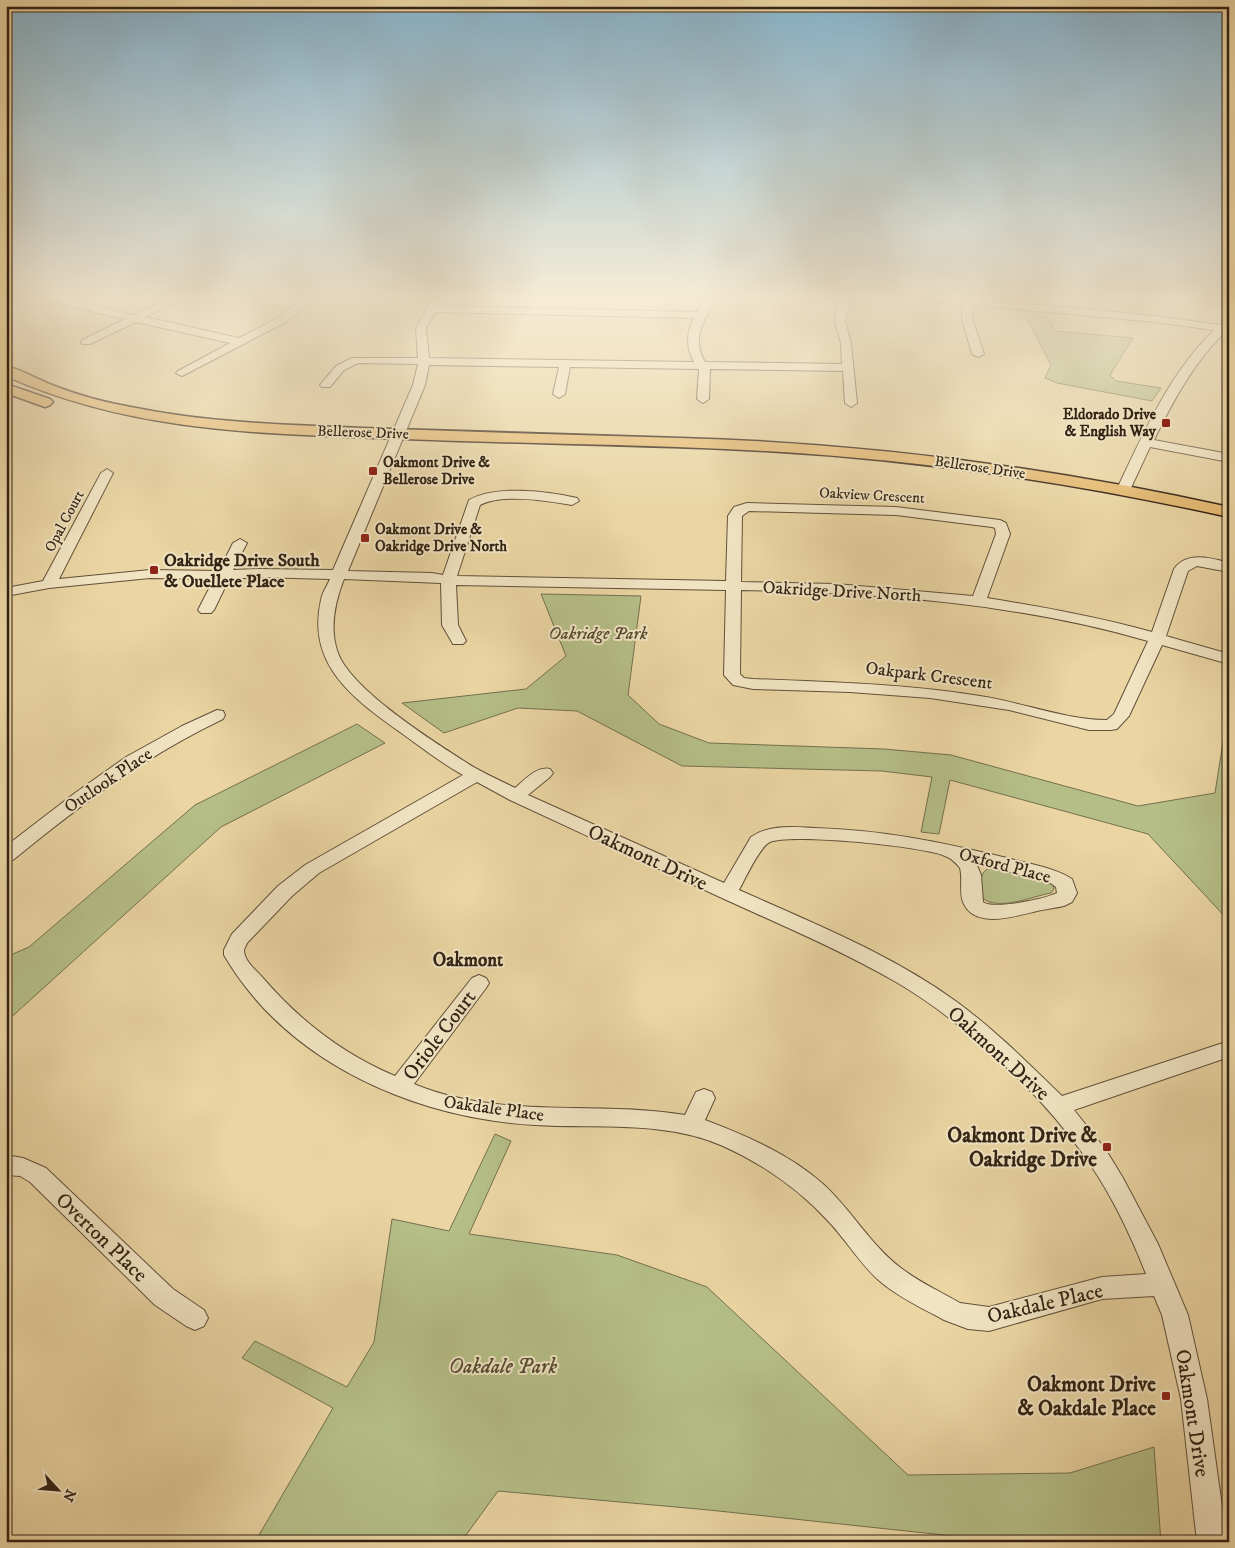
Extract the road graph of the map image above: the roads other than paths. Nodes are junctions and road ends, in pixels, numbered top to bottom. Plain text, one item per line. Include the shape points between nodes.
1 (191, 368) edge
2 (340, 368) edge
3 (423, 368) edge
4 (564, 368) edge
5 (703, 368) edge
6 (849, 368) edge
7 (1190, 368) edge
8 (6, 370) edge
9 (182, 373) dead end
10 (326, 385) dead end
11 (6, 388) edge
12 (559, 394) dead end
13 (703, 398) dead end
14 (851, 403) dead end
15 (397, 438) junction
16 (1145, 442) junction
17 (1229, 458) edge
18 (107, 473) dead end
19 (1124, 489) junction
20 (572, 501) dead end
21 (1229, 512) edge
22 (240, 543) dead end
23 (1229, 568) edge
24 (225, 575) junction
25 (338, 578) junction
26 (448, 580) junction
27 (49, 584) junction
28 (733, 586) junction
29 (6, 592) edge
30 (979, 600) junction
31 (206, 610) dead end
32 (1158, 637) junction
33 (458, 641) dead end
34 (1229, 659) edge
35 (217, 715) dead end
36 (544, 773) dead end
37 (475, 776) junction
38 (516, 796) junction
39 (949, 850) junction
40 (6, 856) edge
41 (727, 893) junction
42 (479, 983) dead end
43 (1229, 1049) edge
44 (399, 1088) junction
45 (704, 1098) dead end
46 (1058, 1106) junction
47 (692, 1125) junction
48 (6, 1166) edge
49 (1164, 1284) junction
50 (195, 1318) dead end
51 (1212, 1542) edge

1 - 9 street
2 - 10 street
3 - 15 street, Oakmont Drive via 419,386
4 - 12 street
5 - 13 street
6 - 14 street
7 - 16 street
8 - 15 main road, Bellerose Drive via 57,391 161,416 246,427
11 - 15 main road, Bellerose Drive via 79,412 162,428 243,436
15 - 19 main road, Bellerose Drive via 549,447 728,444 874,454 1004,469
15 - 25 street, Oakmont Drive
16 - 17 street
16 - 19 street
18 - 27 street, Opal Court
19 - 21 main road, Bellerose Drive
20 - 26 street via 499,496 477,500 472,506
22 - 24 street
23 - 32 street via 1200,562 1183,566
24 - 25 street, Oakridge Drive North via 254,579
24 - 27 street, Oakridge Drive North via 150,574
24 - 31 street
25 - 26 street, Oakridge Drive North via 430,585
25 - 37 street, Oakmont Drive via 328,600 326,626 330,653 338,670 378,709
26 - 28 street, Oakridge Drive North
26 - 33 street via 450,625
27 - 29 street, Oakridge Drive North
28 - 30 street, Oakridge Drive North via 876,590
28 - 30 street, Oakview Crescent via 735,516 742,508 887,511 981,520 1001,526 1003,534
28 - 32 street, Oakpark Crescent via 731,671 739,682 930,693 1009,705 1096,726 1111,725 1118,720
30 - 32 street, Oakridge Drive North via 1065,615
32 - 34 street, Oakridge Drive North
35 - 40 street, Outlook Place via 181,732 102,780
36 - 38 street
37 - 38 street, Oakmont Drive
37 - 44 street, Oakdale Place via 312,869 245,931 234,950 240,964 277,1008 309,1037 357,1069
38 - 41 street, Oakmont Drive
39 - 39 street, Oxford Place via 968,866 972,901 982,911 994,912 1057,901 1067,893 1065,884 1052,876
39 - 41 street, Oxford Place via 866,836 773,834 758,841
41 - 46 street, Oakmont Drive via 850,948 905,978 992,1041
42 - 44 street, Oriole Court
43 - 46 street
44 - 47 street, Oakdale Place via 444,1102 511,1114 662,1120
45 - 47 street
46 - 49 street, Oakmont Drive via 1098,1157 1115,1185
47 - 49 street, Oakdale Place via 753,1150 794,1176 826,1202 892,1276 945,1308 968,1317 989,1319 1102,1288
48 - 50 street, Overton Place via 18,1165 38,1176 164,1297
49 - 51 street, Oakmont Drive via 1194,1398

